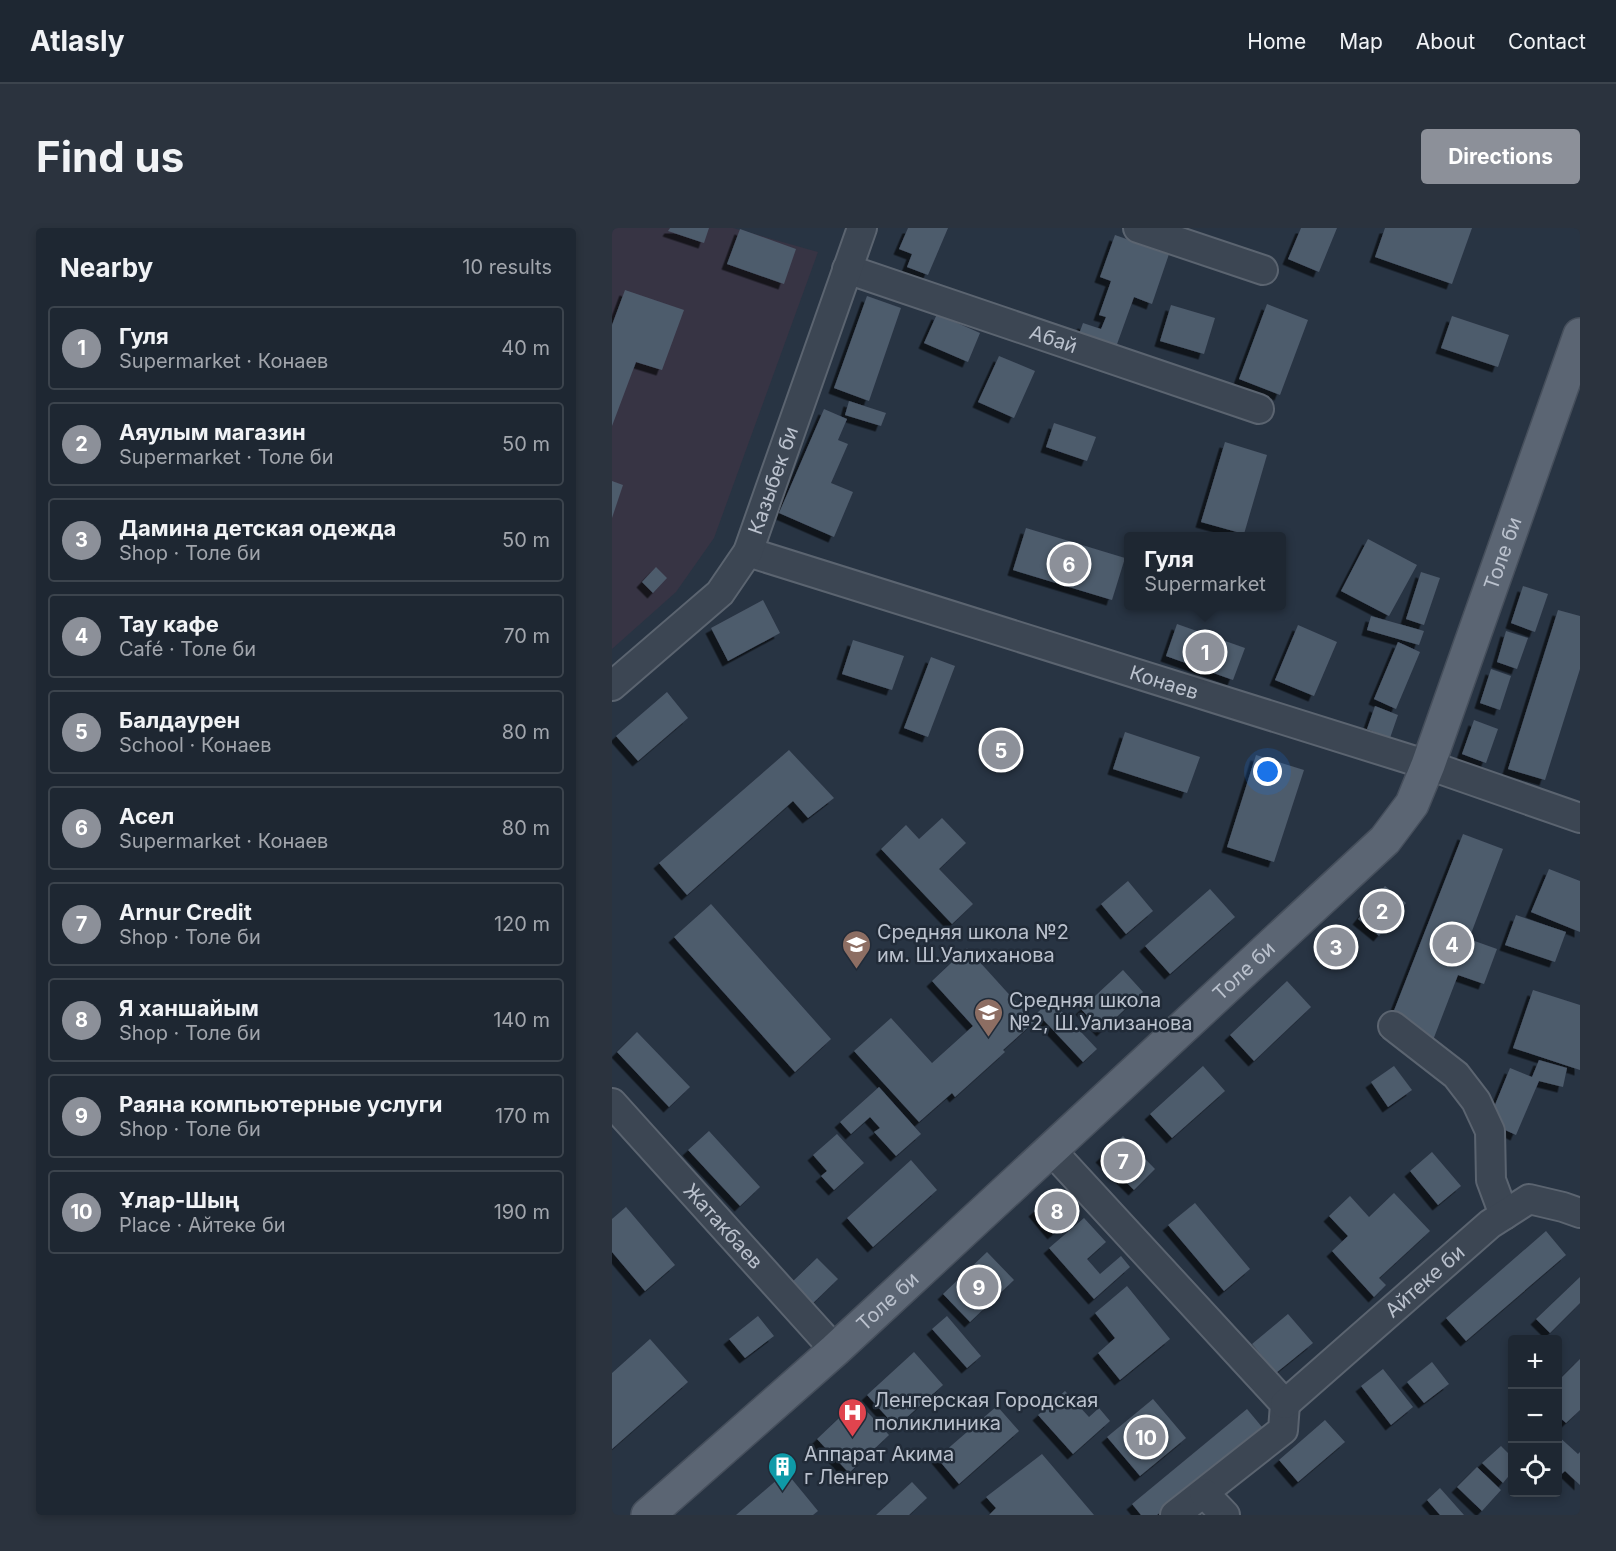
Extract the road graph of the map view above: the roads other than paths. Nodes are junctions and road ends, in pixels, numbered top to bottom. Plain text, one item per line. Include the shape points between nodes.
1 (862, 228) edge
2 (1138, 228) edge
3 (847, 269) junction
4 (1263, 270) dead end
5 (1580, 335) edge
6 (1259, 409) dead end
7 (748, 552) junction
8 (612, 686) edge
9 (1428, 765) junction
10 (1580, 818) edge
11 (1393, 1026) dead end
12 (612, 1103) edge
13 (1051, 1150) junction
14 (1580, 1214) edge
15 (1504, 1215) junction
16 (835, 1350) junction
17 (1285, 1404) junction
18 (1203, 1493) junction
19 (648, 1515) edge
20 (1175, 1515) edge
21 (1226, 1515) edge

1 - 3 street, Казыбек би
2 - 4 street
3 - 6 street, Абай
3 - 7 street, Казыбек би
5 - 9 main road, Толе би
7 - 8 street, Казыбек би via 720,593
7 - 9 street, Конаев
9 - 10 street, Конаев
9 - 13 main road, Толе би via 1412,804 1385,840
11 - 15 street via 1456,1075 1476,1101 1490,1131 1491,1180
12 - 16 street, Жатакбаев
13 - 16 main road, Толе би
13 - 17 street
14 - 15 street, Айтеке би via 1528,1199
15 - 17 street, Айтеке би
16 - 19 main road, Толе би
17 - 18 street via 1283,1430
18 - 20 street
18 - 21 street

